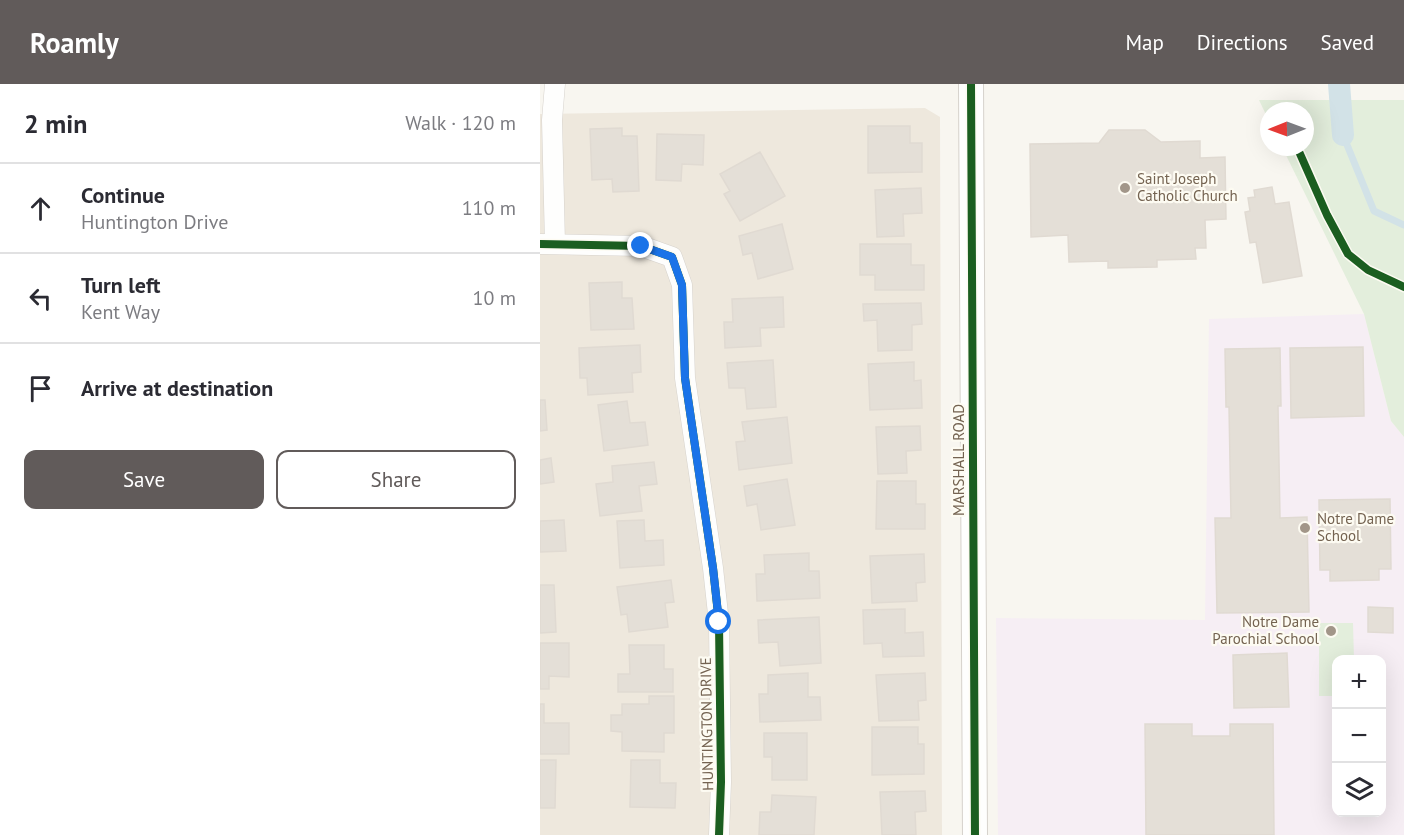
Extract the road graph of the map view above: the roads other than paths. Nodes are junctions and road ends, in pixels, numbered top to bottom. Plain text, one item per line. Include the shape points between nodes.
1 (555, 84) edge
2 (970, 84) edge
3 (547, 244) edge
4 (719, 835) edge
5 (975, 835) edge

1 - 3 street
2 - 5 street, MARSHALL ROAD
3 - 4 street, HUNTINGTON DRIVE via 641,246 672,257 682,285 685,378 719,622

